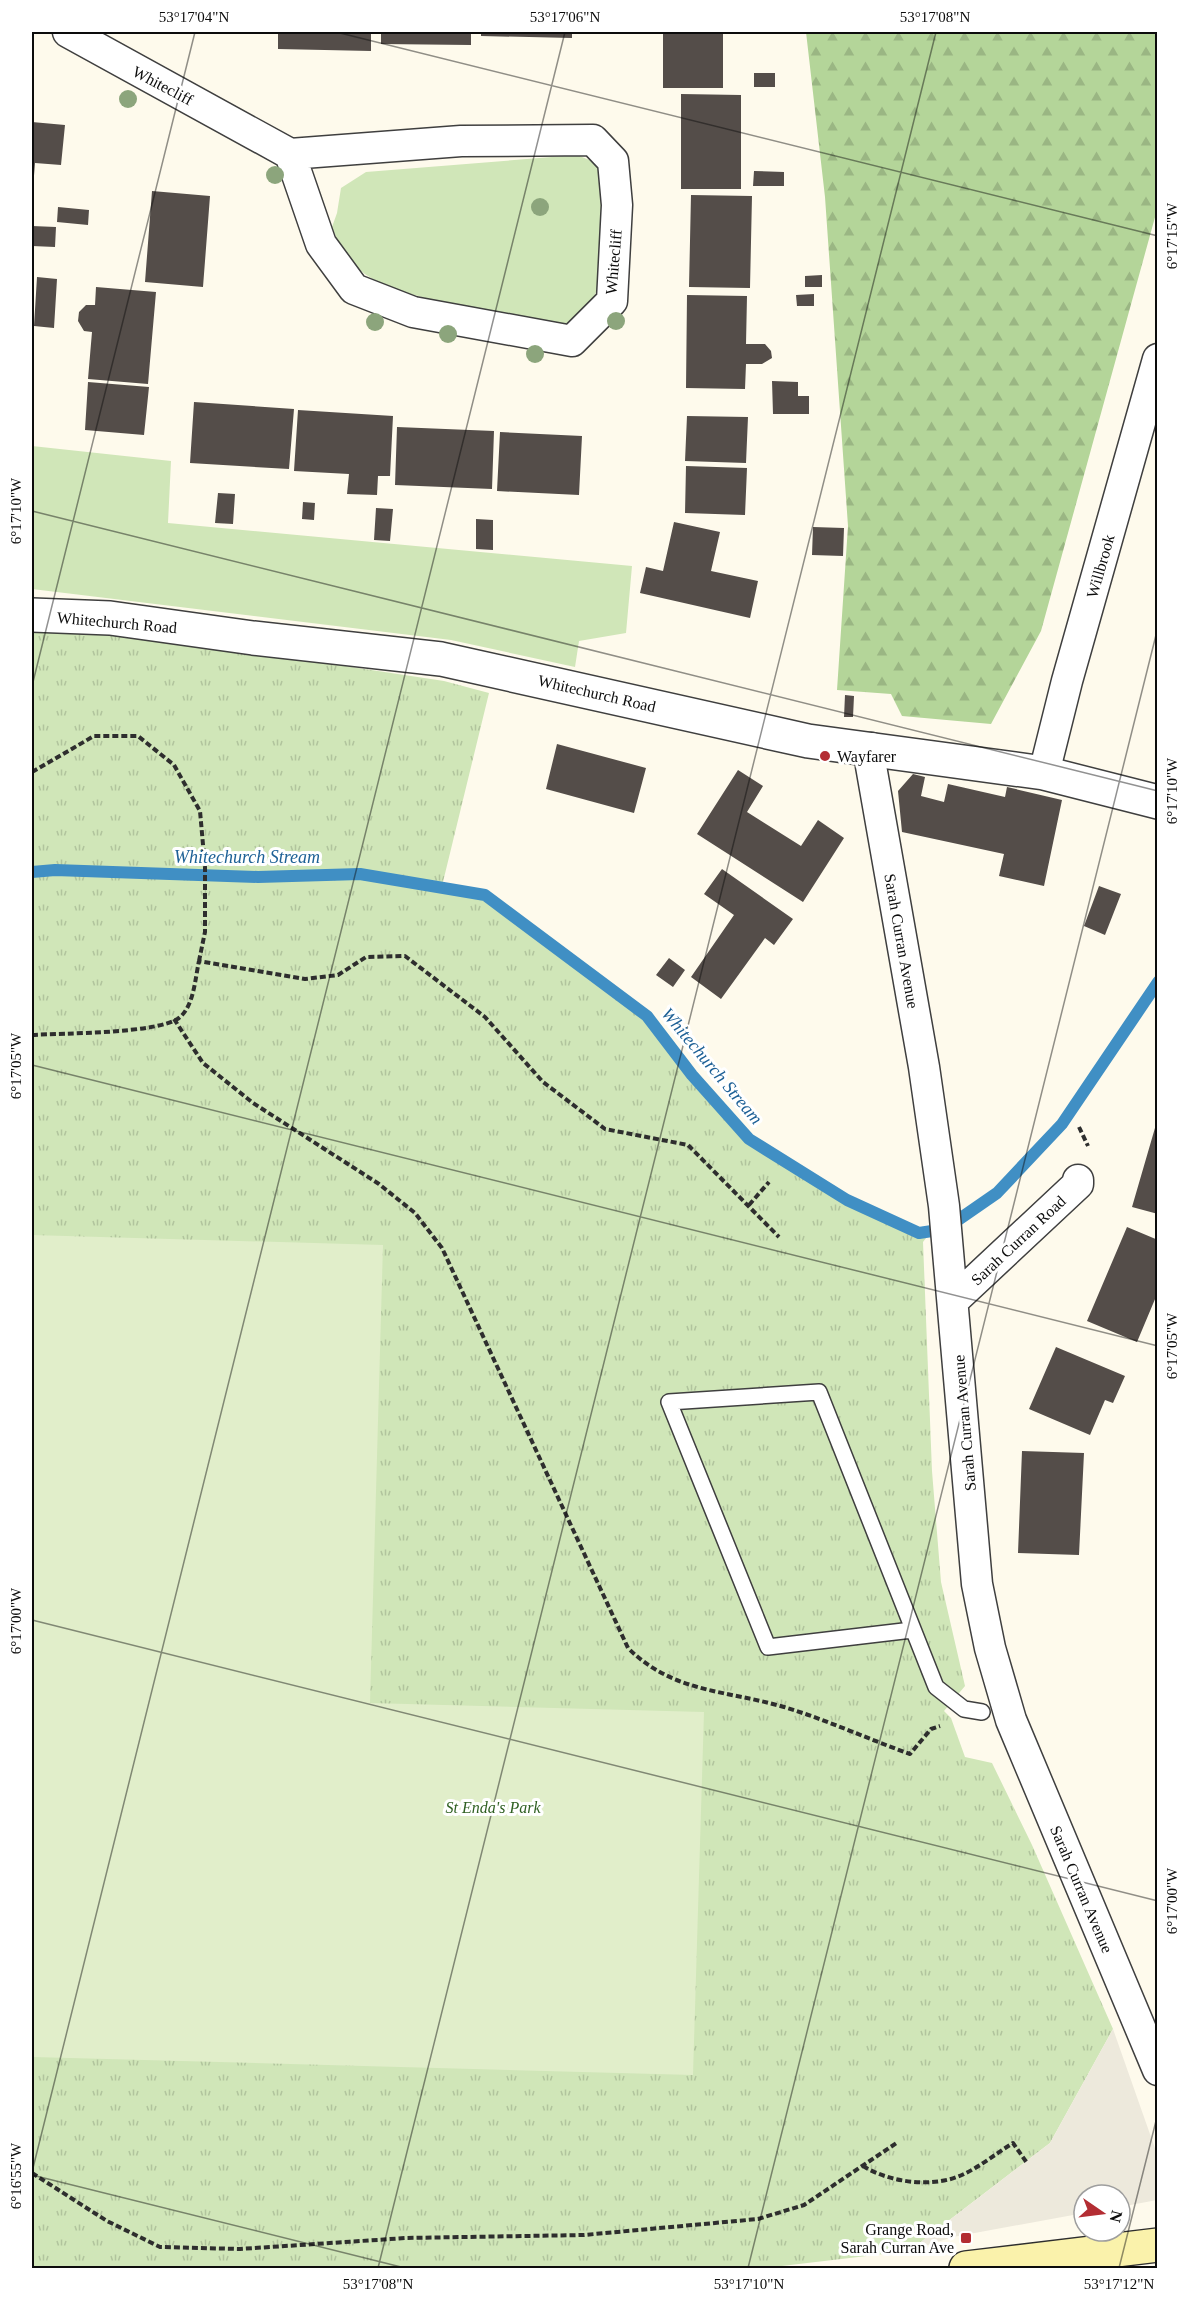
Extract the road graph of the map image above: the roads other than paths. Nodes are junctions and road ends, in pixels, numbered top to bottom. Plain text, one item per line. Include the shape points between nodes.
1 (68, 32) edge
2 (290, 154) junction
3 (1158, 359) edge
4 (32, 615) edge
5 (871, 748) junction
6 (1044, 773) junction
7 (1158, 802) edge
8 (1078, 1180) dead end
9 (954, 1300) junction
10 (912, 1630) junction
11 (982, 1712) dead end
12 (1158, 2070) edge
13 (1158, 2246) edge
14 (966, 2268) edge

1 - 2 street, Whitecliff
2 - 2 street, Whitecliff via 461,141 593,140 613,161 617,205 612,301 572,341 413,312 354,288 321,244
3 - 6 street, Willbrook
4 - 5 street, Whitechurch Road via 110,618 441,659 808,741
5 - 6 street, Whitechurch Road
5 - 9 street, Sarah Curran Avenue via 924,1067
6 - 7 street, Whitechurch Road
8 - 9 street, Sarah Curran Road
9 - 12 street, Sarah Curran Avenue via 977,1584 990,1648 1011,1720
10 - 10 lane via 768,1647 669,1402 819,1392
10 - 11 lane via 936,1687 964,1709
13 - 14 main road

